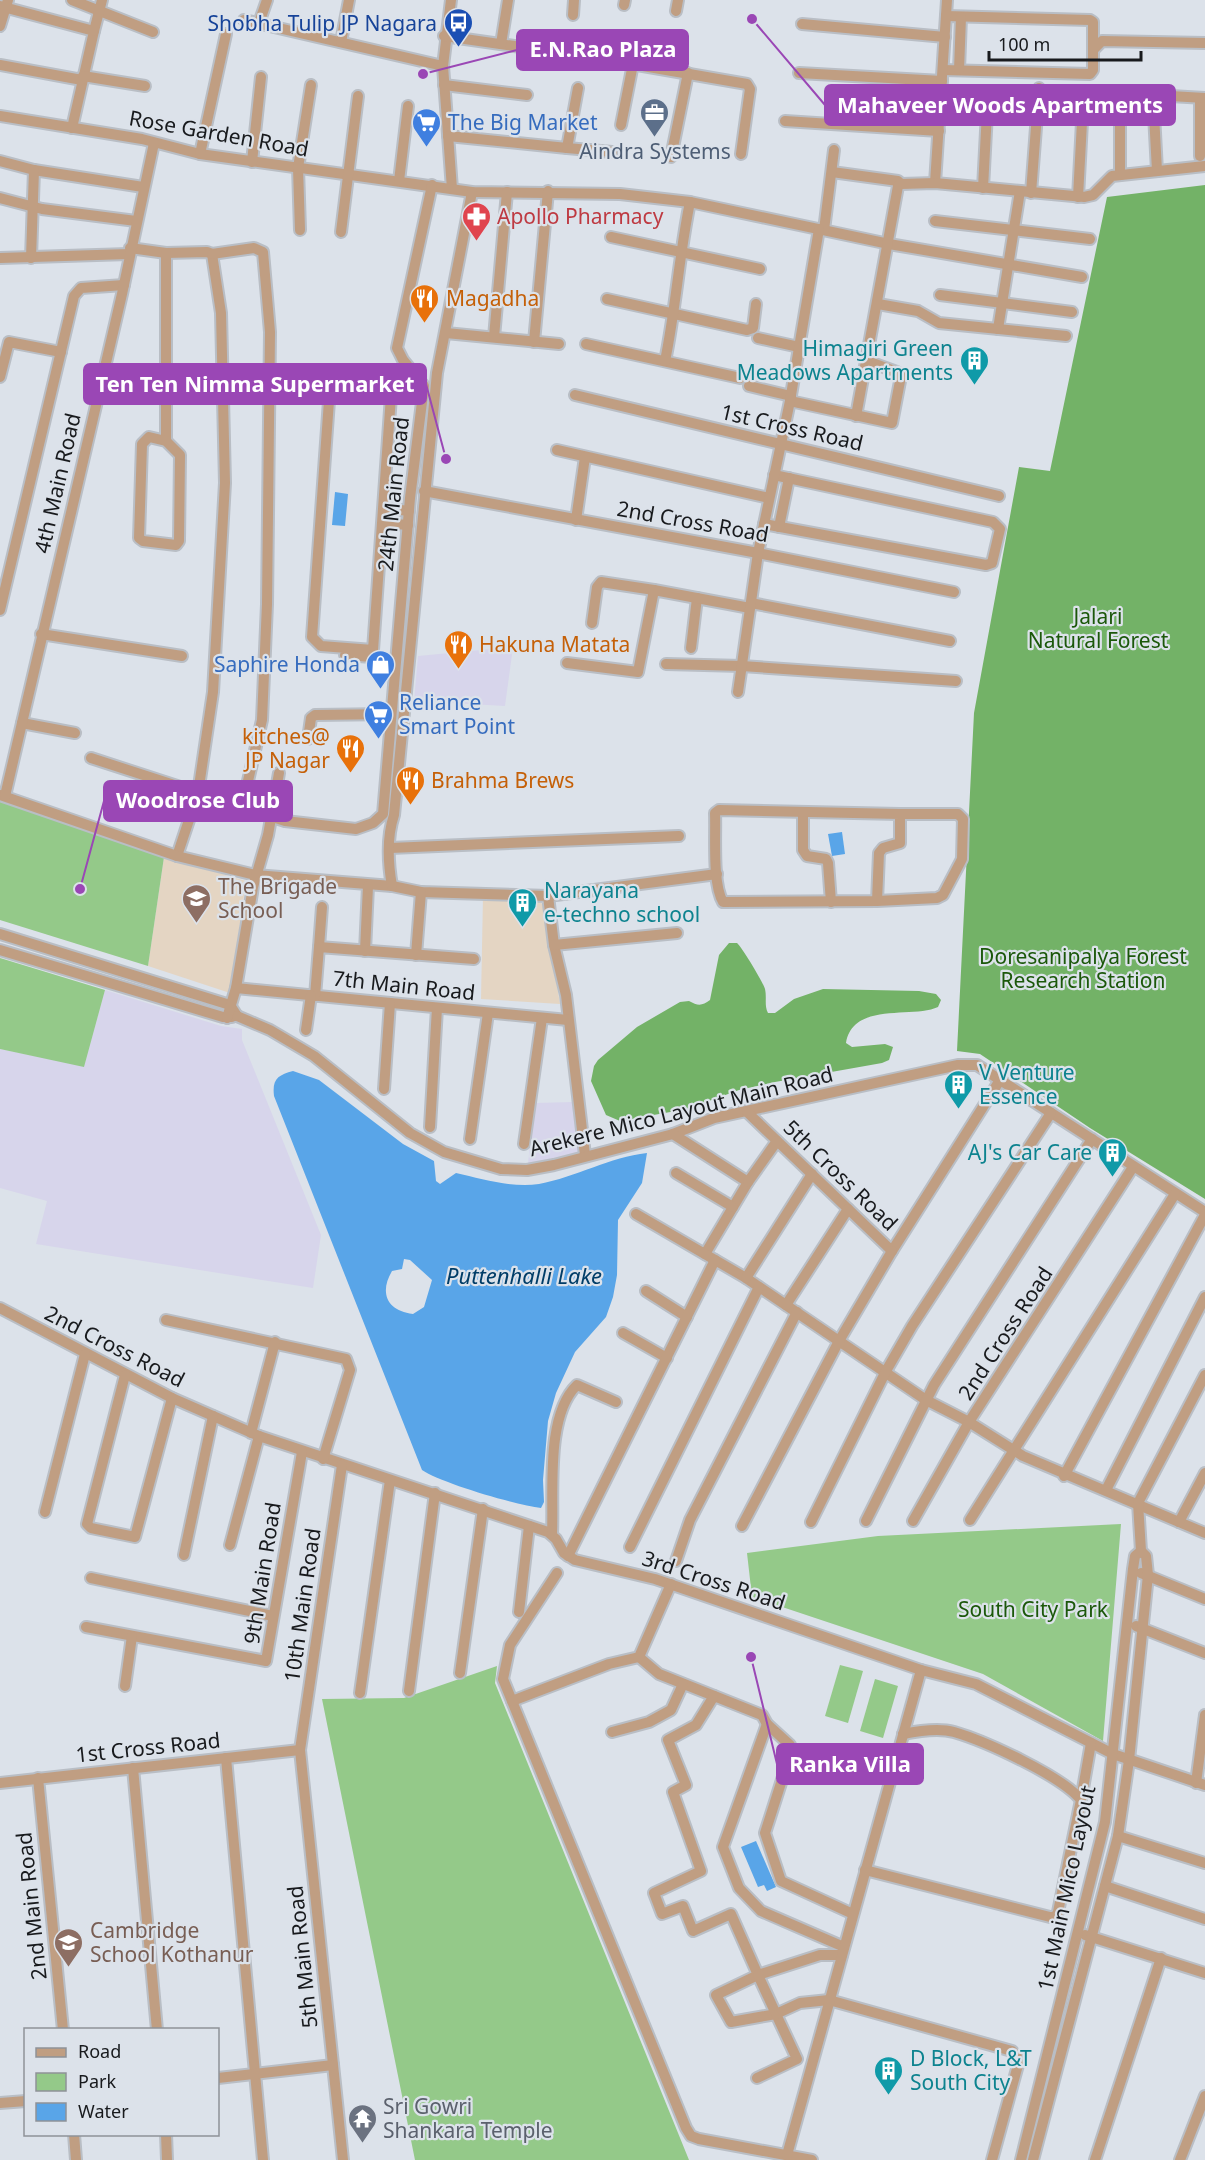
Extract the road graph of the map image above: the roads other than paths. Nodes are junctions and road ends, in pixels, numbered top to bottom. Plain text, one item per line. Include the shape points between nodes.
1 (72, 0) edge
2 (267, 0) edge
3 (349, 0) edge
4 (450, 0) edge
5 (508, 0) edge
6 (574, 0) edge
7 (947, 0) edge
8 (5, 4) edge
9 (100, 5) edge
10 (573, 15) dead end
11 (946, 16) junction
12 (961, 17) junction
13 (244, 20) dead end
14 (259, 23) junction
15 (802, 24) dead end
16 (0, 26) edge
17 (94, 31) junction
18 (153, 32) dead end
19 (226, 34) dead end
20 (444, 36) junction
21 (945, 37) junction
22 (340, 42) junction
23 (1205, 42) edge
24 (501, 44) junction
25 (1093, 50) junction
26 (633, 64) junction
27 (0, 65) edge
28 (443, 66) junction
29 (959, 70) junction
30 (688, 73) junction
31 (799, 74) dead end
32 (942, 75) junction
33 (261, 77) dead end
34 (83, 78) junction
35 (311, 85) dead end
36 (444, 85) junction
37 (145, 86) dead end
38 (578, 88) dead end
39 (1039, 88) dead end
40 (988, 93) dead end
41 (527, 95) dead end
42 (1153, 95) junction
43 (358, 96) dead end
44 (1202, 98) edge
45 (1083, 103) dead end
46 (408, 106) dead end
47 (0, 116) edge
48 (785, 122) dead end
49 (621, 125) dead end
50 (72, 128) junction
51 (939, 132) junction
52 (448, 136) junction
53 (154, 143) junction
54 (567, 148) junction
55 (834, 150) dead end
56 (612, 152) dead end
57 (200, 154) junction
58 (741, 154) dead end
59 (671, 157) dead end
60 (0, 161) edge
61 (1203, 161) edge
62 (252, 162) junction
63 (298, 168) junction
64 (33, 170) junction
65 (1157, 171) junction
66 (832, 172) junction
67 (1120, 174) junction
68 (348, 175) junction
69 (399, 181) junction
70 (935, 183) junction
71 (901, 184) junction
72 (432, 185) junction
73 (144, 187) junction
74 (983, 188) junction
75 (452, 189) junction
76 (548, 191) junction
77 (472, 192) junction
78 (507, 192) junction
79 (1026, 192) junction
80 (1081, 197) junction
81 (0, 198) edge
82 (690, 202) junction
83 (32, 206) junction
84 (136, 221) junction
85 (935, 221) dead end
86 (300, 230) dead end
87 (821, 230) junction
88 (1014, 231) junction
89 (341, 232) dead end
90 (611, 237) dead end
91 (1090, 239) dead end
92 (890, 244) junction
93 (129, 251) junction
94 (680, 251) junction
95 (166, 253) junction
96 (212, 254) junction
97 (0, 258) edge
98 (31, 258) junction
99 (1008, 264) junction
100 (760, 269) dead end
101 (1082, 277) dead end
102 (124, 285) junction
103 (940, 295) dead end
104 (607, 299) dead end
105 (1002, 303) junction
106 (756, 304) dead end
107 (878, 304) junction
108 (1072, 312) dead end
109 (675, 313) junction
110 (998, 329) junction
111 (446, 333) junction
112 (1066, 336) dead end
113 (494, 338) junction
114 (758, 338) dead end
115 (534, 342) junction
116 (559, 344) dead end
117 (586, 344) dead end
118 (799, 347) junction
119 (61, 352) junction
120 (665, 361) junction
121 (867, 362) junction
122 (0, 377) edge
123 (575, 395) dead end
124 (790, 399) junction
125 (856, 416) junction
126 (166, 441) junction
127 (779, 445) junction
128 (557, 450) dead end
129 (585, 457) junction
130 (774, 475) junction
131 (789, 478) junction
132 (424, 491) junction
133 (999, 496) dead end
134 (770, 498) junction
135 (384, 508) junction
136 (409, 511) junction
137 (576, 520) junction
138 (383, 523) junction
139 (764, 524) junction
140 (408, 525) junction
141 (780, 527) junction
142 (758, 553) junction
143 (654, 590) junction
144 (954, 592) dead end
145 (698, 598) junction
146 (751, 606) junction
147 (0, 610) edge
148 (592, 623) dead end
149 (41, 634) junction
150 (950, 641) dead end
151 (691, 648) dead end
152 (373, 650) junction
153 (345, 655) dead end
154 (182, 656) dead end
155 (567, 663) dead end
156 (666, 664) dead end
157 (742, 666) junction
158 (956, 681) dead end
159 (738, 692) dead end
160 (391, 714) junction
161 (22, 723) junction
162 (75, 733) dead end
163 (308, 739) dead end
164 (91, 758) dead end
165 (279, 773) dead end
166 (198, 793) junction
167 (3, 795) edge
168 (242, 807) junction
169 (803, 812) junction
170 (900, 814) junction
171 (271, 817) junction
172 (389, 818) junction
173 (679, 836) dead end
174 (390, 848) junction
175 (177, 856) junction
176 (717, 874) junction
177 (255, 875) junction
178 (368, 886) junction
179 (392, 886) junction
180 (422, 892) junction
181 (548, 896) junction
182 (831, 902) junction
183 (877, 902) junction
184 (322, 907) dead end
185 (676, 933) dead end
186 (0, 934) edge
187 (554, 945) junction
188 (320, 947) junction
189 (0, 950) edge
190 (365, 951) junction
191 (416, 955) junction
192 (474, 959) dead end
193 (236, 988) junction
194 (313, 995) junction
195 (390, 1003) junction
196 (230, 1005) junction
197 (437, 1008) junction
198 (488, 1013) junction
199 (232, 1017) junction
200 (542, 1018) junction
201 (568, 1020) junction
202 (306, 1030) dead end
203 (1000, 1080) junction
204 (384, 1089) dead end
205 (747, 1112) junction
206 (1051, 1113) junction
207 (430, 1127) dead end
208 (673, 1134) junction
209 (470, 1139) dead end
210 (1092, 1139) junction
211 (777, 1141) junction
212 (524, 1144) dead end
213 (585, 1155) junction
214 (1133, 1167) junction
215 (676, 1173) dead end
216 (812, 1174) junction
217 (748, 1182) junction
218 (1175, 1194) junction
219 (733, 1207) junction
220 (848, 1209) junction
221 (636, 1214) dead end
222 (1205, 1214) edge
223 (892, 1251) junction
224 (705, 1254) junction
225 (715, 1260) junction
226 (746, 1278) junction
227 (759, 1287) junction
228 (646, 1291) dead end
229 (1205, 1297) edge
230 (786, 1305) junction
231 (0, 1308) edge
232 (797, 1312) junction
233 (687, 1317) junction
234 (166, 1320) dead end
235 (623, 1333) dead end
236 (840, 1341) junction
237 (275, 1342) junction
238 (85, 1354) junction
239 (667, 1358) junction
240 (886, 1371) junction
241 (125, 1375) junction
242 (1205, 1375) edge
243 (172, 1398) junction
244 (926, 1400) junction
245 (616, 1402) dead end
246 (213, 1416) junction
247 (969, 1422) junction
248 (255, 1435) junction
249 (1013, 1450) junction
250 (302, 1452) junction
251 (323, 1459) junction
252 (342, 1465) junction
253 (1205, 1473) edge
254 (1064, 1476) junction
255 (390, 1480) junction
256 (1106, 1490) junction
257 (435, 1493) junction
258 (1138, 1503) junction
259 (483, 1509) junction
260 (45, 1512) dead end
261 (970, 1520) dead end
262 (866, 1521) dead end
263 (913, 1521) dead end
264 (811, 1522) dead end
265 (1179, 1522) junction
266 (529, 1526) junction
267 (742, 1526) dead end
268 (1205, 1533) edge
269 (552, 1534) junction
270 (230, 1545) dead end
271 (630, 1546) dead end
272 (1142, 1551) junction
273 (184, 1556) dead end
274 (568, 1556) junction
275 (675, 1561) dead end
276 (1133, 1569) junction
277 (557, 1573) dead end
278 (1148, 1575) junction
279 (91, 1578) dead end
280 (671, 1584) junction
281 (1205, 1599) edge
282 (519, 1612) dead end
283 (273, 1616) junction
284 (1127, 1623) junction
285 (86, 1627) dead end
286 (1142, 1628) junction
287 (132, 1636) junction
288 (1205, 1653) edge
289 (639, 1657) junction
290 (921, 1670) junction
291 (460, 1673) dead end
292 (683, 1684) junction
293 (125, 1686) dead end
294 (409, 1691) dead end
295 (360, 1693) dead end
296 (714, 1696) junction
297 (512, 1701) junction
298 (1205, 1715) edge
299 (767, 1724) junction
300 (612, 1732) dead end
301 (903, 1734) junction
302 (1090, 1743) junction
303 (300, 1750) junction
304 (1113, 1754) junction
305 (226, 1758) junction
306 (1129, 1760) junction
307 (134, 1768) junction
308 (38, 1778) junction
309 (0, 1783) edge
310 (1201, 1784) edge
311 (1081, 1800) junction
312 (1118, 1836) junction
313 (1205, 1863) edge
314 (865, 1870) junction
315 (1105, 1886) junction
316 (853, 1914) junction
317 (1205, 1919) edge
318 (1079, 1934) junction
319 (1091, 1937) junction
320 (843, 1951) junction
321 (1161, 1958) junction
322 (1205, 1973) edge
323 (758, 1975) junction
324 (829, 2000) junction
325 (776, 2014) junction
326 (63, 2028) edge
327 (157, 2028) edge
328 (333, 2065) junction
329 (256, 2073) junction
330 (219, 2078) edge
331 (757, 2078) dead end
332 (1205, 2096) edge
333 (24, 2100) edge
334 (0, 2103) edge
335 (74, 2136) edge
336 (166, 2136) edge
337 (787, 2155) junction
338 (76, 2160) edge
339 (167, 2160) edge
340 (263, 2160) edge
341 (343, 2160) edge
342 (812, 2160) edge
343 (992, 2160) edge
344 (1021, 2160) edge
345 (1033, 2160) edge
346 (1095, 2160) edge
347 (1180, 2160) edge

1 - 9 street
2 - 14 street
3 - 22 street
4 - 20 street
5 - 24 street
6 - 10 street
7 - 11 street
8 - 16 street
8 - 17 street
9 - 17 street
9 - 18 street
11 - 12 street
11 - 21 street
12 - 25 street via 1090,20
12 - 29 street
13 - 14 street
14 - 22 street
15 - 21 street
17 - 34 street
19 - 57 street
20 - 24 street
20 - 28 street
21 - 32 street
22 - 28 street
23 - 25 street via 1102,41
24 - 26 street
25 - 29 street via 1090,74
26 - 30 street
26 - 49 street
27 - 34 street
28 - 36 street
29 - 32 street
30 - 58 street via 747,84 750,88
30 - 59 street
31 - 32 street
32 - 51 street
33 - 62 street
34 - 37 street
34 - 50 street
35 - 63 street
36 - 41 street
36 - 52 street
38 - 54 street
39 - 79 street
40 - 74 street
42 - 44 street
42 - 65 street
42 - 67 street via 1120,93
43 - 68 street
44 - 61 street
45 - 80 street
46 - 69 street
47 - 50 street, Rose Garden Road
48 - 51 street
50 - 53 street, Rose Garden Road
51 - 70 street
52 - 54 street
52 - 75 street
53 - 57 street, Rose Garden Road
53 - 73 street, 4th Main Road
54 - 56 street
55 - 66 street
57 - 62 street, Rose Garden Road
60 - 64 street
61 - 65 street
62 - 63 street, Rose Garden Road
63 - 68 street, Rose Garden Road
63 - 86 street
64 - 73 street
64 - 83 street
65 - 67 street
66 - 71 street
66 - 87 street
67 - 80 street via 1112,176 1093,195
68 - 69 street, Rose Garden Road
68 - 89 street
69 - 72 street, Rose Garden Road
70 - 71 street
70 - 74 street
71 - 92 street
72 - 75 street
72 - 136 street, 24th Main Road via 397,348 424,386
73 - 84 street, 4th Main Road
74 - 79 street
75 - 77 street
76 - 78 street
76 - 82 street
76 - 115 street
77 - 78 street
77 - 111 street, 24th Main Road
78 - 113 street
79 - 80 street
79 - 88 street
81 - 83 street
82 - 87 street
82 - 94 street
83 - 84 street
83 - 98 street
84 - 93 street, 4th Main Road
85 - 88 street
87 - 92 street
87 - 118 street
88 - 91 street
88 - 99 street
90 - 94 street
92 - 99 street
92 - 107 street
93 - 95 street
93 - 98 street
93 - 102 street, 4th Main Road
94 - 100 street
94 - 109 street
95 - 96 street
95 - 126 street
96 - 166 street via 221,313 225,483 213,692
96 - 168 street via 254,248 263,252 270,332 262,720
97 - 98 street
99 - 101 street
99 - 105 street
102 - 119 street via 81,288 74,297
102 - 149 street, 4th Main Road
103 - 105 street
104 - 109 street
105 - 108 street
105 - 110 street
106 - 109 street via 751,330
107 - 110 street via 918,311 939,323
107 - 121 street
109 - 120 street
110 - 112 street
111 - 113 street
111 - 132 street, 24th Main Road via 437,373
113 - 115 street
114 - 118 street
115 - 116 street
117 - 120 street
118 - 124 street
119 - 122 street via 9,342
119 - 147 street
120 - 124 street
121 - 125 street
121 - 125 street via 901,376 895,420 886,423
123 - 127 street, 1st Cross Road
124 - 125 street
124 - 127 street
126 - 126 street via 149,437 142,444 139,538 176,545 180,455
127 - 130 street
127 - 133 street, 1st Cross Road
128 - 129 street
129 - 134 street
129 - 137 street
130 - 131 street
130 - 134 street
131 - 141 street
131 - 141 street via 993,522 1000,528 993,560 986,565
132 - 137 street, 2nd Cross Road
132 - 172 street, 24th Main Road
134 - 139 street
135 - 136 street
135 - 138 street
135 - 152 street via 392,382 387,377 332,370 312,637 321,646
136 - 140 street, 24th Main Road
137 - 142 street, 2nd Cross Road
138 - 140 street
138 - 152 street
139 - 141 street
139 - 142 street
140 - 160 street, 24th Main Road
142 - 144 street, 2nd Cross Road
142 - 146 street
143 - 145 street
143 - 148 street via 601,582 597,586
143 - 155 street via 638,672
145 - 146 street
145 - 151 street
146 - 150 street
146 - 157 street
149 - 154 street
149 - 161 street, 4th Main Road
152 - 153 street via 372,657
156 - 157 street
157 - 158 street
157 - 159 street
160 - 163 street via 315,715
160 - 172 street, 24th Main Road
161 - 162 street
161 - 167 street, 4th Main Road
164 - 166 street
165 - 171 street
166 - 168 street
166 - 175 street
167 - 175 street
168 - 171 street
169 - 170 street
169 - 176 street via 716,810
169 - 182 street via 803,850 807,856 826,859
170 - 183 street via 900,843 879,853
170 - 183 street via 961,816 962,859 938,898
171 - 172 street via 356,829
171 - 177 street
172 - 174 street, 24th Main Road
173 - 174 street
174 - 179 street, 24th Main Road
175 - 177 street
176 - 181 street
176 - 182 street via 723,902
177 - 178 street
177 - 193 street
178 - 179 street
178 - 190 street
179 - 180 street
180 - 181 street
180 - 191 street
181 - 187 street
182 - 183 street
184 - 188 street
185 - 187 street
186 - 196 street
187 - 201 street
188 - 190 street
188 - 194 street
189 - 199 street, Arekere Mico Layout Main Road
190 - 191 street
191 - 192 street
193 - 194 street, 7th Main Road
193 - 196 street
194 - 195 street, 7th Main Road
194 - 202 street
195 - 197 street, 7th Main Road
195 - 204 street
196 - 199 street
197 - 198 street, 7th Main Road
197 - 207 street
198 - 200 street, 7th Main Road
198 - 209 street
199 - 213 street, Arekere Mico Layout Main Road via 270,1030 314,1056 410,1134 444,1152 501,1169 527,1170
200 - 201 street, 7th Main Road
200 - 212 street
201 - 213 street
203 - 205 street, Arekere Mico Layout Main Road via 977,1065 958,1065
203 - 206 street, Arekere Mico Layout Main Road
203 - 223 street, 5th Cross Road
205 - 208 street, Arekere Mico Layout Main Road via 714,1118
205 - 211 street, 5th Cross Road
206 - 210 street, Arekere Mico Layout Main Road
206 - 240 street
208 - 213 street, Arekere Mico Layout Main Road
208 - 217 street
210 - 214 street, Arekere Mico Layout Main Road
210 - 244 street
211 - 216 street, 5th Cross Road
211 - 217 street
214 - 218 street, Arekere Mico Layout Main Road
214 - 247 street, 2nd Cross Road
215 - 219 street
216 - 220 street, 5th Cross Road
216 - 226 street
217 - 219 street
218 - 222 street, Arekere Mico Layout Main Road
218 - 249 street
219 - 224 street
220 - 223 street, 5th Cross Road
220 - 230 street
221 - 224 street
222 - 254 street
223 - 236 street
224 - 225 street
225 - 226 street
225 - 233 street
226 - 227 street
227 - 230 street
227 - 271 street
228 - 233 street
229 - 256 street
230 - 232 street
231 - 238 street, 2nd Cross Road
232 - 236 street
232 - 275 street via 690,1520
233 - 239 street
234 - 237 street
235 - 239 street
236 - 240 street
236 - 267 street
237 - 248 street
237 - 251 street via 346,1359 349,1364
238 - 241 street, 2nd Cross Road
238 - 260 street
239 - 274 street
240 - 244 street
240 - 264 street
241 - 243 street, 2nd Cross Road
241 - 243 street via 87,1524 91,1528 135,1537
242 - 258 street
243 - 246 street, 2nd Cross Road
244 - 247 street
244 - 262 street
245 - 269 street via 577,1385 562,1407 555,1448
246 - 248 street
246 - 273 street
247 - 249 street
247 - 263 street, 2nd Cross Road
248 - 250 street
248 - 270 street
249 - 254 street
249 - 261 street
250 - 251 street
250 - 283 street, 9th Main Road
251 - 252 street
252 - 255 street
252 - 303 street, 10th Main Road
253 - 265 street
254 - 256 street
255 - 257 street
255 - 295 street
256 - 258 street
257 - 259 street
257 - 294 street
258 - 265 street
258 - 272 street, 1st Main Mico Layout
259 - 266 street
259 - 291 street
265 - 268 street
266 - 269 street
266 - 282 street
269 - 274 street
272 - 276 street, 1st Main Mico Layout via 1135,1556
272 - 278 street, 1st Main Mico Layout
274 - 280 street, 3rd Cross Road via 582,1563
276 - 278 street
276 - 284 street, 1st Main Mico Layout
277 - 297 street via 510,1645 502,1679
278 - 281 street
278 - 286 street, 1st Main Mico Layout
279 - 283 street
280 - 289 street
280 - 290 street, 3rd Cross Road
283 - 287 street, 9th Main Road via 268,1657 262,1661
284 - 286 street
284 - 304 street, 1st Main Mico Layout
285 - 287 street, 9th Main Road
286 - 288 street
286 - 306 street, 1st Main Mico Layout
287 - 293 street
289 - 292 street via 651,1670
289 - 297 street via 609,1664
290 - 301 street
290 - 302 street, 3rd Cross Road via 985,1687
292 - 296 street
292 - 300 street via 671,1710 649,1722
296 - 299 street via 762,1715
296 - 323 street via 696,1725 668,1740 686,1785 673,1792 701,1871 654,1893 662,1914 683,1906 693,1931 731,1914
297 - 337 street via 691,2136
298 - 310 street
299 - 316 street via 790,1745 765,1833 781,1881
299 - 320 street via 723,1847 739,1888 761,1911
301 - 311 street via 952,1732 1000,1751 1072,1788
301 - 314 street
302 - 304 street, 3rd Cross Road
302 - 311 street
303 - 305 street, 1st Cross Road
303 - 328 street, 5th Main Road
304 - 306 street, 3rd Cross Road
304 - 318 street, 1st Main Mico Layout via 1105,1822
305 - 307 street, 1st Cross Road
305 - 329 street
306 - 310 street, 3rd Cross Road
306 - 312 street, 1st Main Mico Layout
307 - 308 street, 1st Cross Road
307 - 327 street
308 - 309 street, 1st Cross Road
308 - 326 street, 2nd Main Road
311 - 314 street via 1055,1917
312 - 313 street
312 - 315 street, 1st Main Mico Layout
314 - 316 street
315 - 317 street
315 - 319 street, 1st Main Mico Layout
316 - 320 street
318 - 319 street
318 - 344 street, 1st Main Mico Layout
319 - 321 street
319 - 345 street, 1st Main Mico Layout
320 - 323 street
320 - 324 street
321 - 322 street
321 - 346 street
323 - 325 street
323 - 325 street via 716,1995 731,2022
324 - 325 street via 800,2003
324 - 337 street
324 - 343 street via 1012,2051 1018,2066
325 - 331 street via 797,2059
328 - 329 street
328 - 341 street, 5th Main Road
329 - 330 street
329 - 340 street
332 - 347 street
333 - 334 street
335 - 338 street
336 - 339 street
337 - 342 street

